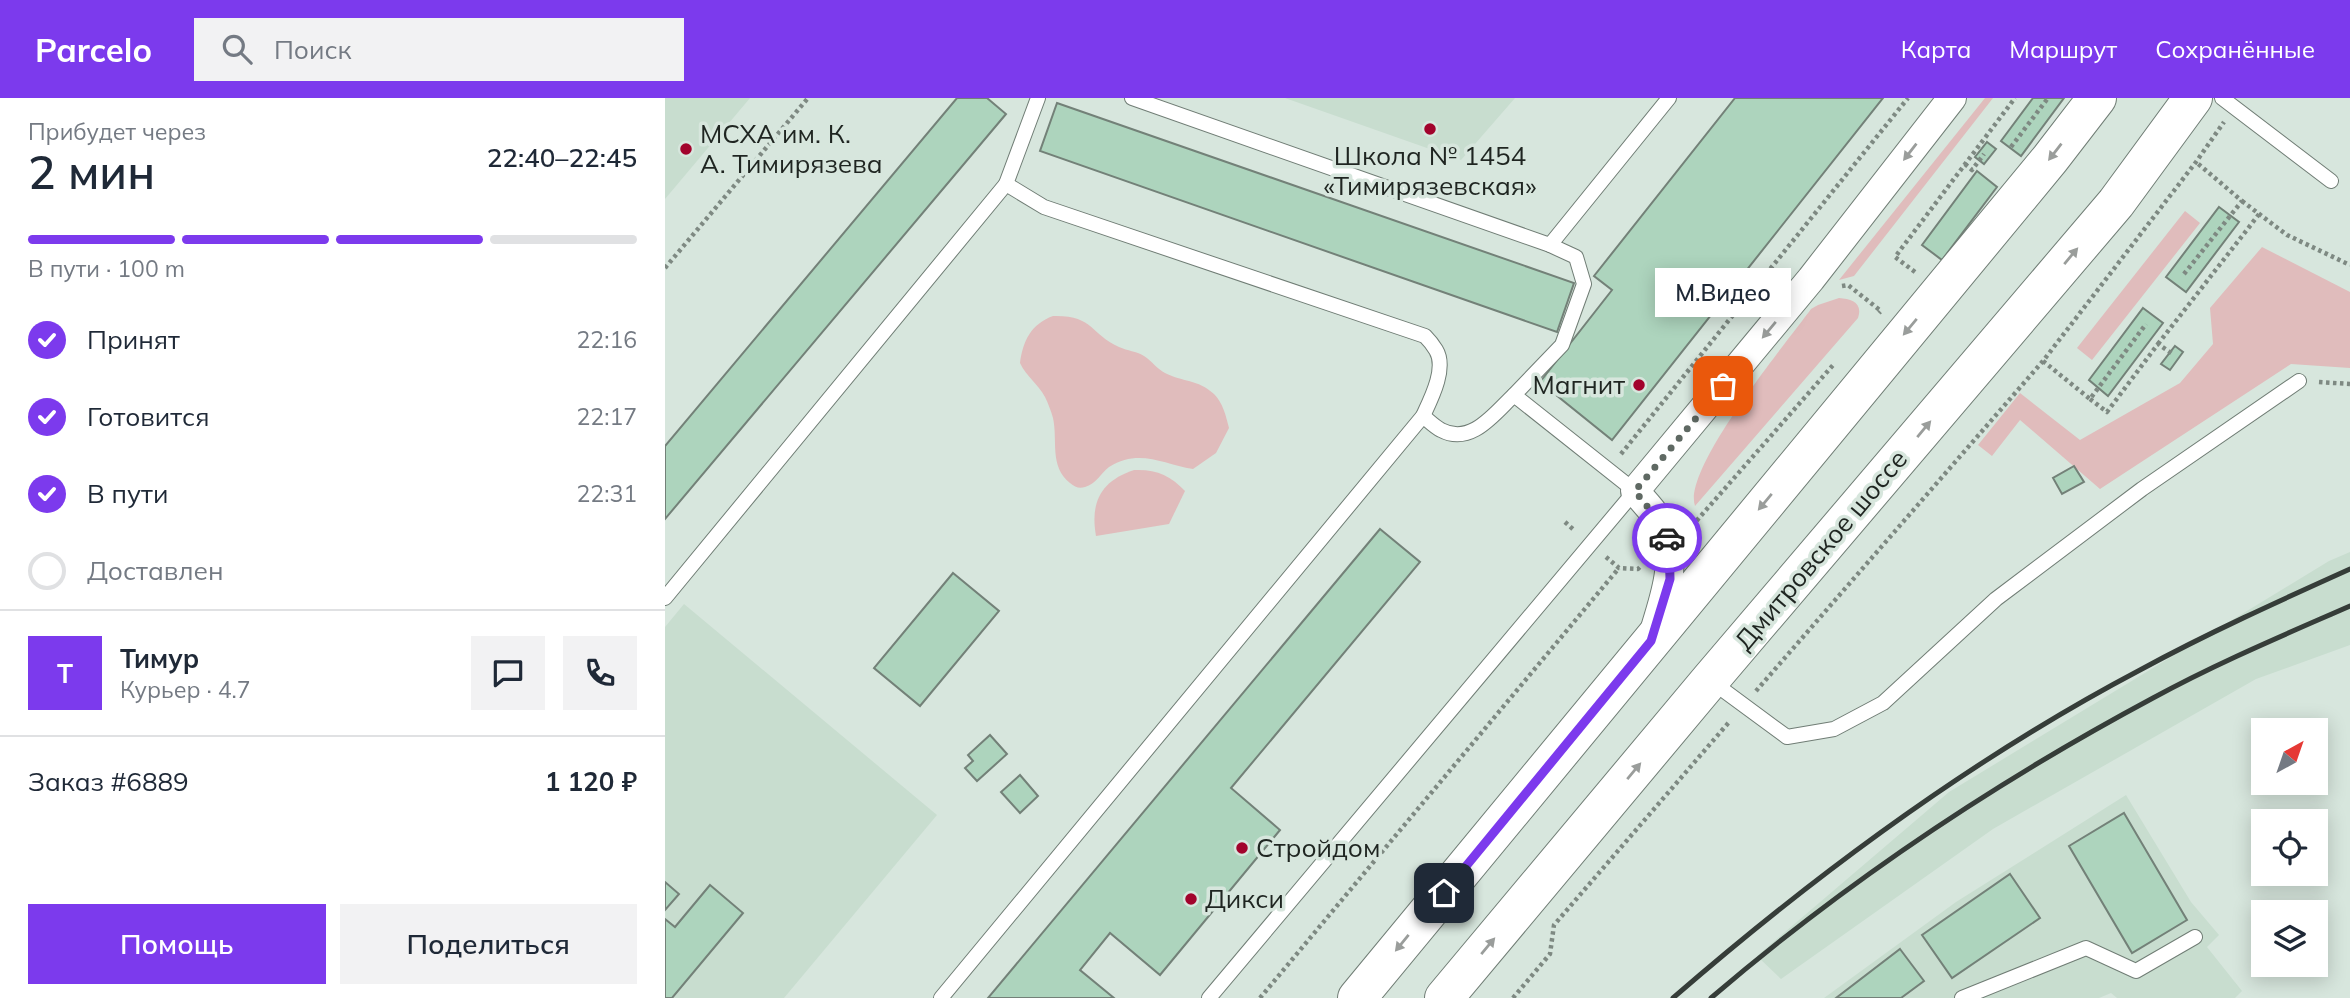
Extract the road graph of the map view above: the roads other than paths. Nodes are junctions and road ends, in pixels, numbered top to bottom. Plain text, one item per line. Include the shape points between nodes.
1 (1038, 98) edge
2 (1132, 98) edge
3 (1668, 98) edge
4 (1952, 98) edge
5 (2097, 98) edge
6 (2193, 98) edge
7 (2228, 102) edge
8 (2331, 181) dead end
9 (1006, 184) junction
10 (1551, 245) junction
11 (2299, 381) road end
12 (1514, 395) junction
13 (1423, 416) junction
14 (1635, 491) junction
15 (665, 598) edge
16 (1651, 641) junction
17 (1710, 680) junction
18 (2195, 937) dead end
19 (941, 998) edge
20 (1209, 998) edge
21 (1357, 998) edge
22 (1444, 998) edge
23 (1962, 998) edge

1 - 9 lane
2 - 10 lane
3 - 10 lane
4 -> 14 street via 1811,279
5 -> 16 main road
17 -> 6 main road, Дмитровское шоссе via 2116,203
7 - 8 lane
9 - 13 lane via 1044,207 1425,336 1438,352 1439,366
9 - 15 lane
10 - 12 lane via 1576,257 1584,284 1562,345
11 - 17 lane via 2142,489 1996,599 1883,703 1834,729 1787,737
12 - 13 lane via 1463,436 1441,431
12 - 14 lane
13 - 19 lane
14 - 16 street via 1661,524 1669,544 1670,579
14 - 20 lane
16 -> 21 main road
22 -> 17 main road, Дмитровское шоссе
18 - 23 lane via 2136,971 2086,948

